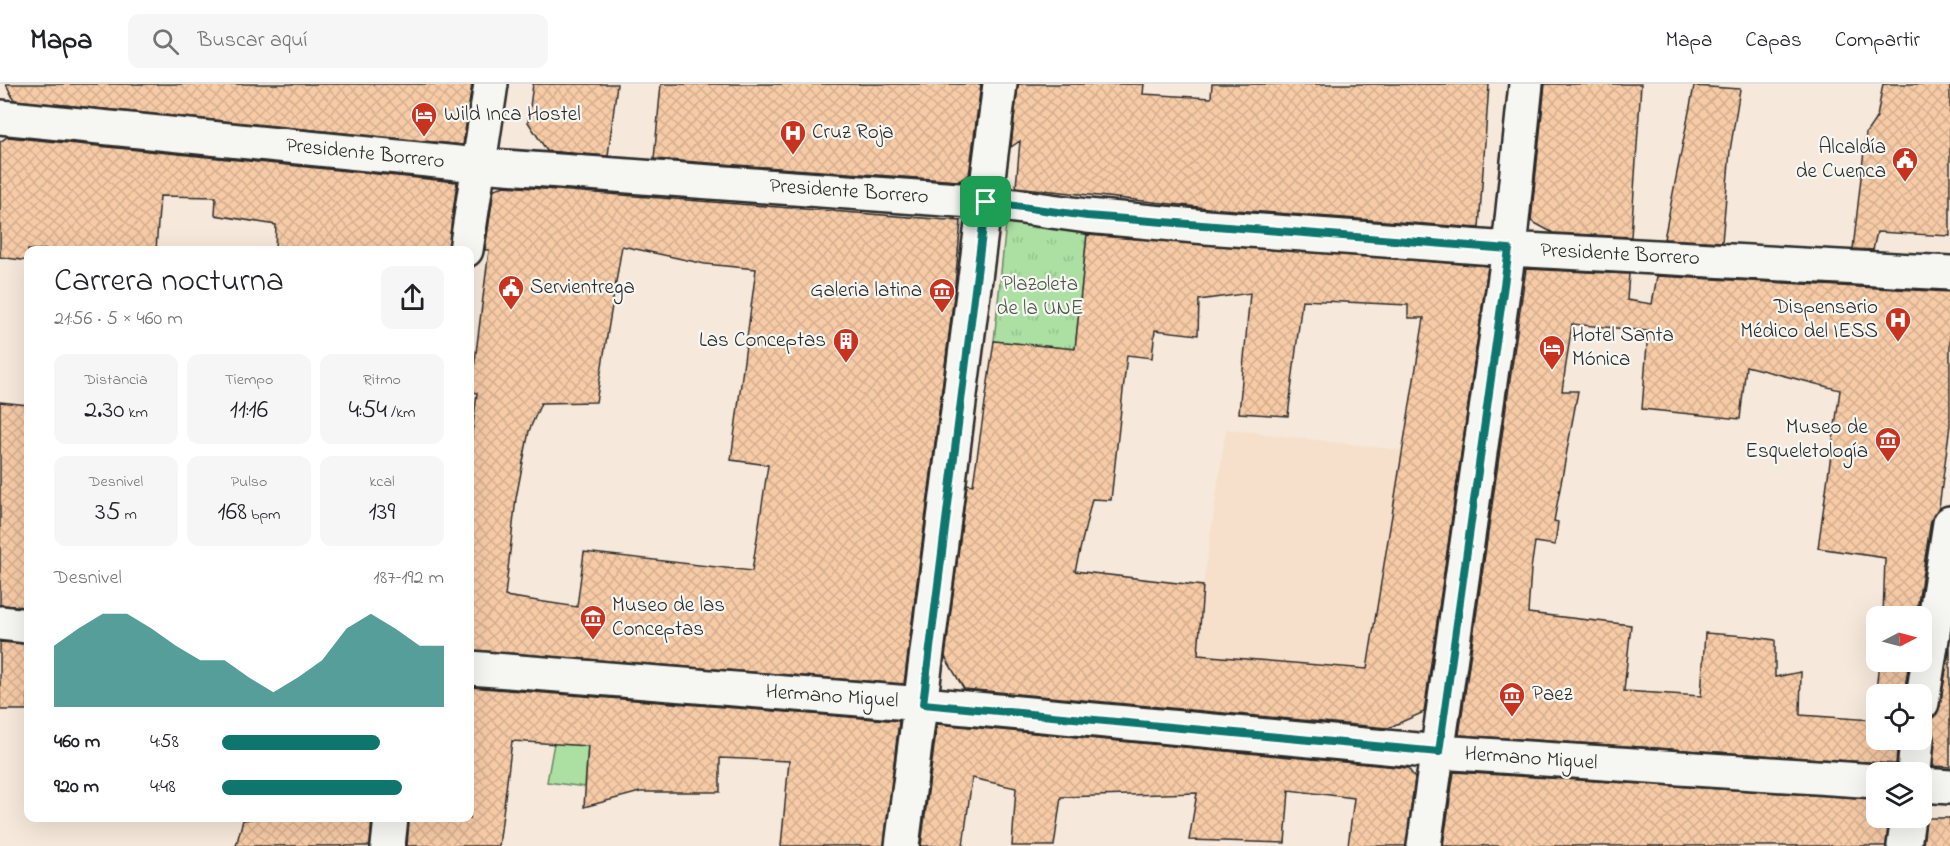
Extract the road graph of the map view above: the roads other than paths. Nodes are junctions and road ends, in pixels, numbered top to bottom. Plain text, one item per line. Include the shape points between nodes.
1 (491, 84) edge
2 (1000, 84) edge
3 (1526, 84) edge
4 (0, 117) edge
5 (478, 165) junction
6 (986, 202) junction
7 (467, 246) edge
8 (1509, 249) junction
9 (1950, 273) edge
10 (1950, 523) edge
11 (0, 623) edge
12 (24, 626) edge
13 (474, 668) edge
14 (1925, 684) edge
15 (923, 704) junction
16 (1439, 752) junction
17 (1866, 781) edge
18 (1932, 786) edge
19 (1950, 787) edge
20 (391, 822) edge
21 (1907, 828) edge
22 (388, 846) edge
23 (902, 846) edge
24 (1424, 846) edge
25 (1904, 846) edge

1 - 5 street
2 - 6 street
3 - 8 street
4 - 5 street, Presidente Borrero
5 - 6 street, Presidente Borrero
5 - 7 street
6 - 8 street, Presidente Borrero via 1087,216
6 - 15 street
8 - 9 street, Presidente Borrero
8 - 16 street
10 - 14 street
11 - 12 street
13 - 15 street, Hermano Miguel
15 - 16 street, Hermano Miguel
15 - 23 street
16 - 17 street, Hermano Miguel
16 - 24 street
18 - 19 street
20 - 22 street
21 - 25 street

